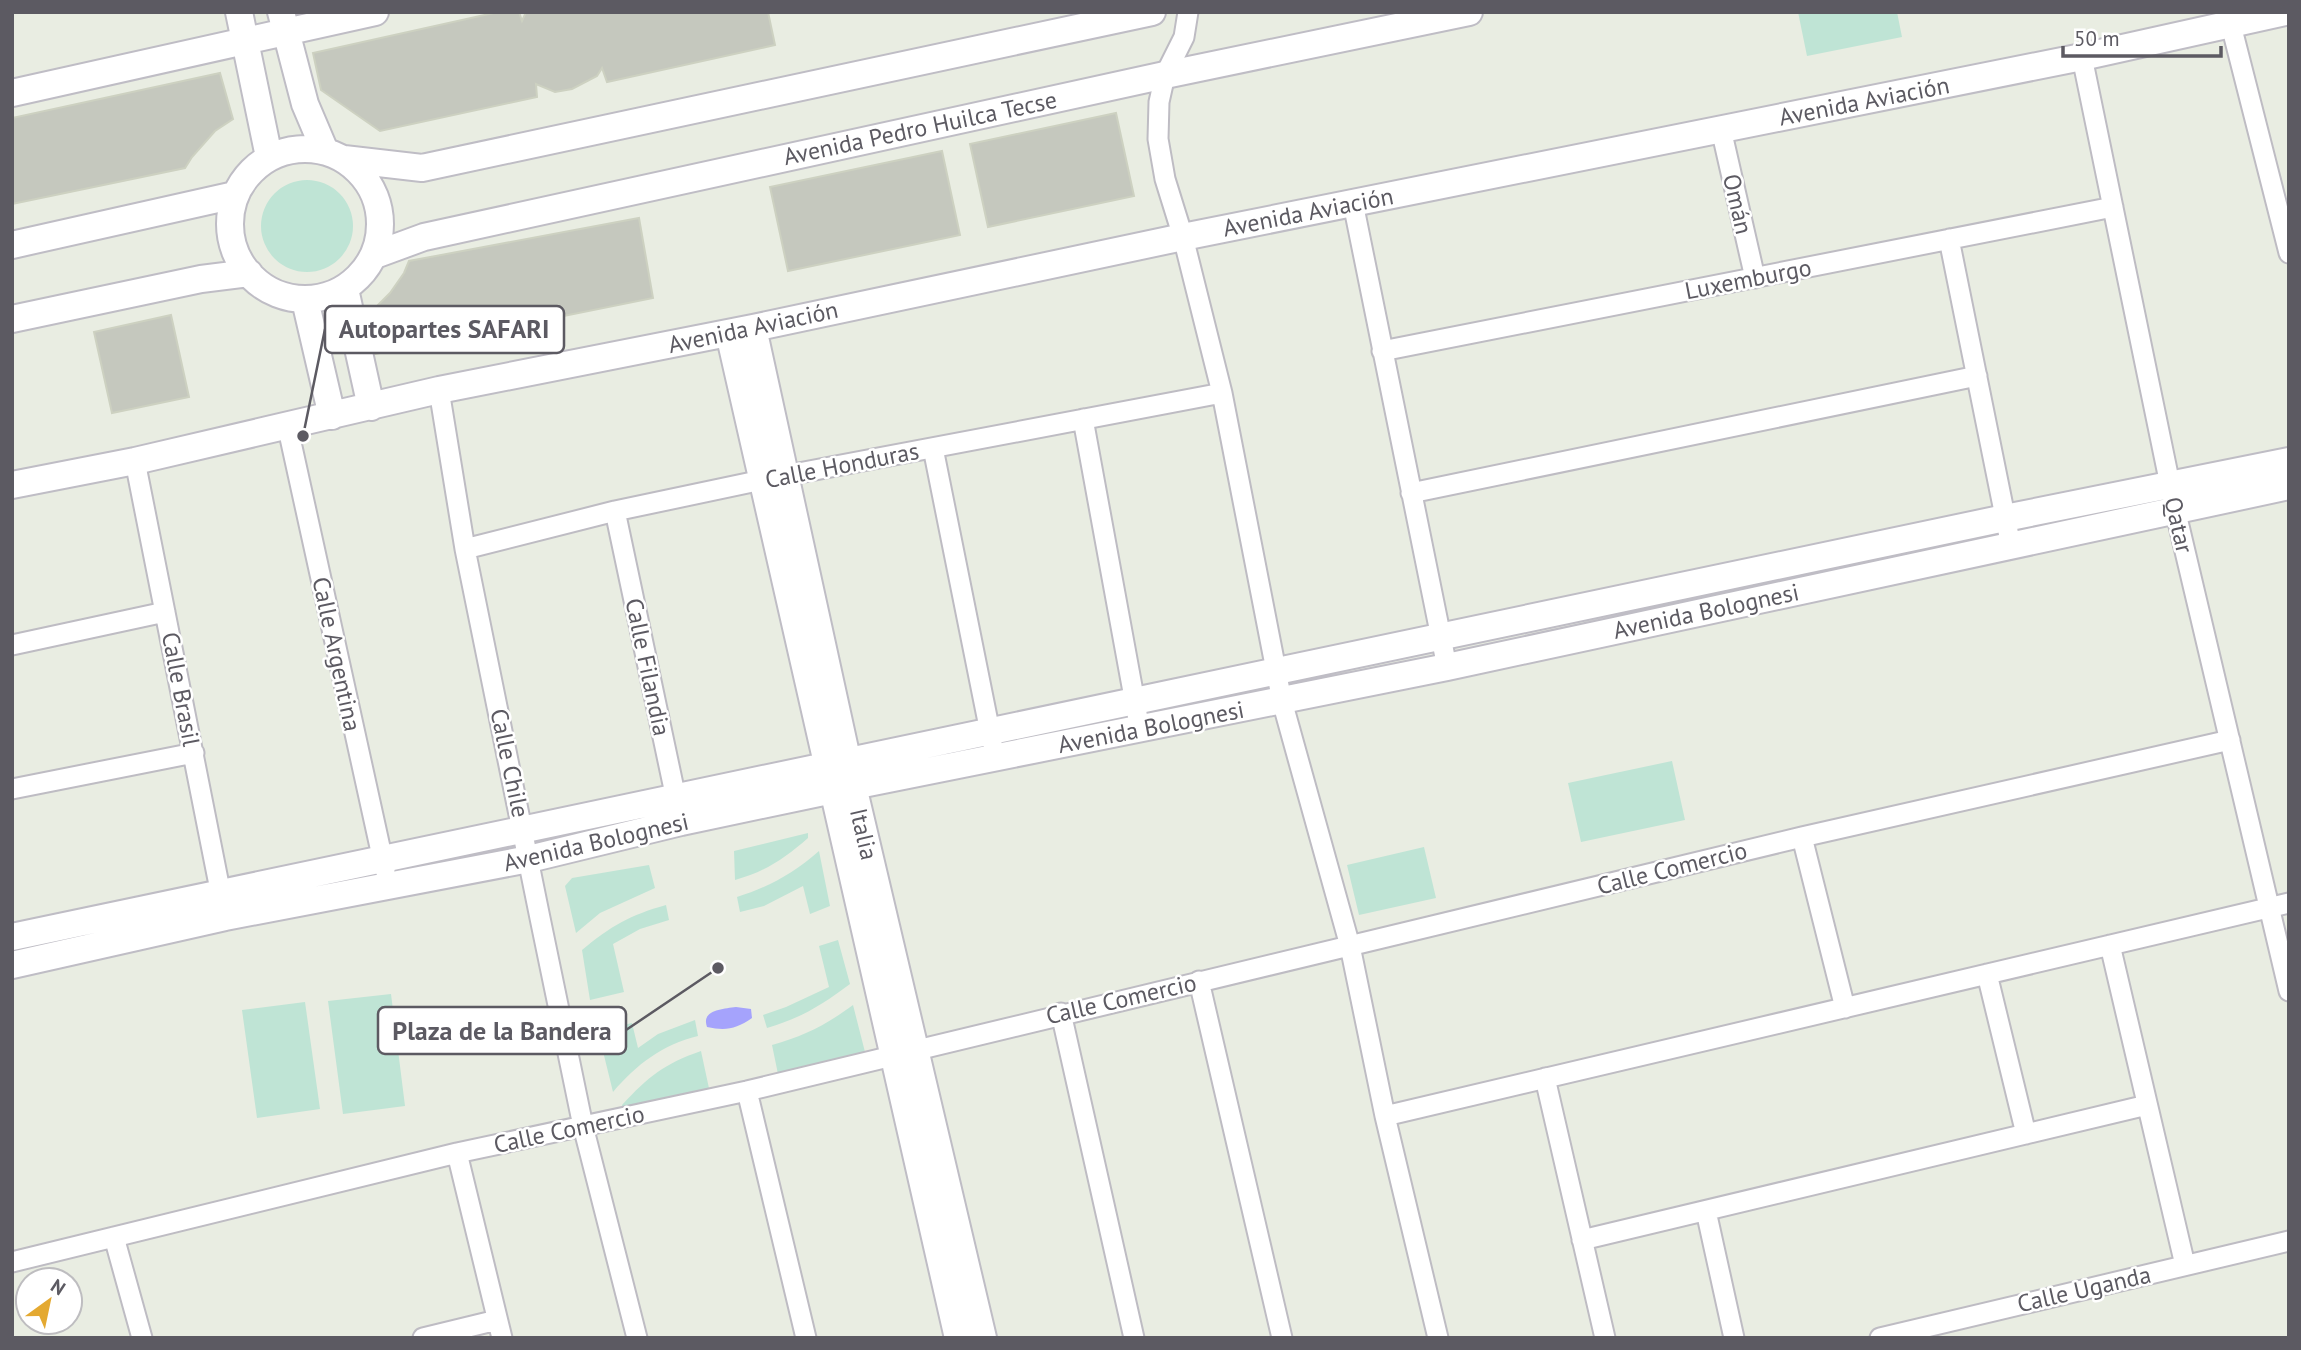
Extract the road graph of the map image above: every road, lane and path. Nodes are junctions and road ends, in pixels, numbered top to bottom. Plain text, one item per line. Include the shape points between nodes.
1 (239, 12) edge
2 (375, 12) edge
3 (1152, 12) edge
4 (1188, 12) edge
5 (1469, 12) edge
6 (2285, 12) edge
7 (283, 22) edge
8 (2231, 25) junction
9 (245, 41) junction
10 (2082, 57) junction
11 (1165, 75) junction
12 (12, 93) edge
13 (1721, 130) junction
14 (335, 155) junction
15 (269, 157) junction
16 (235, 195) junction
17 (1353, 203) junction
18 (2113, 207) junction
19 (1183, 237) junction
20 (1950, 239) junction
21 (12, 245) edge
22 (2289, 253) edge
23 (375, 255) junction
24 (248, 273) junction
25 (1755, 278) junction
26 (345, 289) junction
27 (305, 300) junction
28 (12, 319) edge
29 (741, 330) junction
30 (1382, 351) junction
31 (1977, 376) junction
32 (439, 390) junction
33 (1222, 393) junction
34 (371, 407) junction
35 (332, 416) junction
36 (1083, 419) junction
37 (287, 424) junction
38 (933, 448) junction
39 (135, 461) junction
40 (2289, 461) edge
41 (774, 478) junction
42 (12, 485) edge
43 (2289, 486) edge
44 (1411, 493) junction
45 (2173, 497) junction
46 (615, 512) junction
47 (2006, 518) junction
48 (2011, 546) junction
49 (465, 549) junction
50 (165, 612) junction
51 (1441, 636) junction
52 (12, 645) edge
53 (1447, 667) junction
54 (1276, 671) junction
55 (1135, 701) junction
56 (1282, 701) junction
57 (1140, 730) junction
58 (990, 731) junction
59 (2230, 740) junction
60 (194, 753) junction
61 (995, 758) junction
62 (840, 776) junction
63 (12, 789) edge
64 (678, 810) junction
65 (524, 829) junction
66 (1802, 837) junction
67 (383, 859) junction
68 (529, 859) junction
69 (388, 884) junction
70 (2289, 903) edge
71 (223, 905) junction
72 (2269, 908) junction
73 (12, 937) edge
74 (2110, 945) junction
75 (1350, 946) junction
76 (12, 965) edge
77 (1987, 974) junction
78 (1199, 981) junction
79 (2289, 991) edge
80 (1845, 1008) junction
81 (1061, 1013) junction
82 (904, 1052) junction
83 (1545, 1078) junction
84 (747, 1091) junction
85 (2147, 1105) junction
86 (1384, 1116) junction
87 (583, 1126) junction
88 (2026, 1135) junction
89 (457, 1153) junction
90 (1706, 1211) junction
91 (114, 1237) junction
92 (1582, 1240) junction
93 (2289, 1241) edge
94 (12, 1262) edge
95 (2185, 1265) junction
96 (500, 1329) edge
97 (1919, 1333) edge
98 (142, 1338) edge
99 (423, 1338) edge
100 (637, 1338) edge
101 (806, 1338) edge
102 (958, 1338) edge
103 (983, 1338) edge
104 (1134, 1338) edge
105 (1282, 1338) edge
106 (1438, 1338) edge
107 (1605, 1338) edge
108 (1734, 1338) edge
109 (1880, 1338) edge

1 - 9 street
2 - 7 street
3 - 14 street via 422,168
4 - 11 street via 1184,37
5 - 11 street, Avenida Pedro Huilca Tecse
6 - 8 street, Avenida Aviación
7 - 9 street
7 - 14 street via 305,104
8 - 10 street, Avenida Aviación
8 - 22 street
9 - 12 street
9 - 15 street
10 - 13 street, Avenida Aviación
10 - 18 street, Qatar
11 - 19 street via 1158,139
11 - 23 street, Avenida Pedro Huilca Tecse via 424,237
13 - 17 street, Avenida Aviación
13 - 25 street, Omán
14 - 15 street via 304,148
14 - 23 street via 361,172 373,190 381,234
15 - 16 street via 253,168
16 - 21 street
16 - 24 street via 230,236
17 - 19 street, Avenida Aviación
17 - 30 street
18 - 20 street, Luxemburgo
18 - 45 street, Qatar
19 - 29 street, Avenida Aviación
19 - 33 street
20 - 25 street, Luxemburgo
20 - 31 street
23 - 26 street
24 - 27 street via 265,288
24 - 28 street
25 - 30 street, Luxemburgo
26 - 27 street
26 - 34 street
27 - 35 street
29 - 32 street, Avenida Aviación
29 - 41 street, Italia
30 - 44 street
31 - 44 street
31 - 47 street
32 - 34 street, Avenida Aviación
32 - 49 street, Calle Chile
33 - 36 street, Calle Honduras
33 - 54 street
34 - 35 street, Avenida Aviación
35 - 37 street, Avenida Aviación
36 - 38 street, Calle Honduras
36 - 55 street
37 - 39 street, Avenida Aviación
37 - 67 street, Calle Argentina
38 - 41 street, Calle Honduras
38 - 58 street
39 - 42 street, Avenida Aviación
39 - 50 street, Calle Brasil
40 - 45 street, Avenida Bolognesi
41 - 46 street, Calle Honduras
41 - 62 street, Italia
43 - 45 street, Avenida Bolognesi
44 - 51 street
45 - 47 street, Avenida Bolognesi
45 - 48 street, Avenida Bolognesi
45 - 59 street, Qatar
46 - 49 street, Calle Honduras
46 - 64 street, Calle Filandia
47 - 48 street
47 - 51 street, Avenida Bolognesi
48 - 53 street, Avenida Bolognesi
49 - 65 street, Calle Chile
50 - 52 street
50 - 60 street, Calle Brasil
51 - 53 street
51 - 54 street, Avenida Bolognesi
53 - 56 street, Avenida Bolognesi
54 - 55 street, Avenida Bolognesi
54 - 56 street
55 - 57 street
55 - 58 street, Avenida Bolognesi
56 - 57 street, Avenida Bolognesi
56 - 75 street
57 - 61 street, Avenida Bolognesi
58 - 61 street
58 - 62 street, Avenida Bolognesi
59 - 66 street, Calle Comercio
59 - 72 street, Qatar
60 - 63 street
60 - 71 street, Calle Brasil
61 - 62 street, Avenida Bolognesi
62 - 64 street, Avenida Bolognesi
62 - 82 street, Italia
64 - 65 street, Avenida Bolognesi
64 - 68 street, Avenida Bolognesi
65 - 67 street, Avenida Bolognesi
65 - 68 street, Calle Chile
66 - 75 street, Calle Comercio
66 - 80 street
67 - 69 street, Calle Argentina
67 - 71 street, Avenida Bolognesi
68 - 69 street, Avenida Bolognesi
68 - 87 street, Calle Chile
69 - 71 street, Avenida Bolognesi
70 - 72 street
71 - 73 street, Avenida Bolognesi
71 - 76 street, Avenida Bolognesi
72 - 74 street
72 - 79 street, Qatar
74 - 77 street
74 - 85 street
75 - 78 street, Calle Comercio
75 - 86 street
77 - 80 street
77 - 88 street
78 - 81 street, Calle Comercio
78 - 105 street
80 - 83 street
81 - 82 street, Calle Comercio
81 - 104 street
82 - 84 street, Calle Comercio
82 - 102 street
82 - 103 street, Italia
83 - 86 street
83 - 92 street
84 - 87 street, Calle Comercio
84 - 101 street
85 - 88 street
85 - 95 street
86 - 106 street
87 - 89 street, Calle Comercio
87 - 100 street, Calle Chile
88 - 90 street
89 - 91 street, Calle Comercio
89 - 96 street
90 - 92 street
90 - 108 street
91 - 94 street, Calle Comercio
91 - 98 street
92 - 107 street
93 - 95 street, Calle Uganda
95 - 97 street, Calle Uganda
96 - 99 street
97 - 109 street, Calle Uganda

